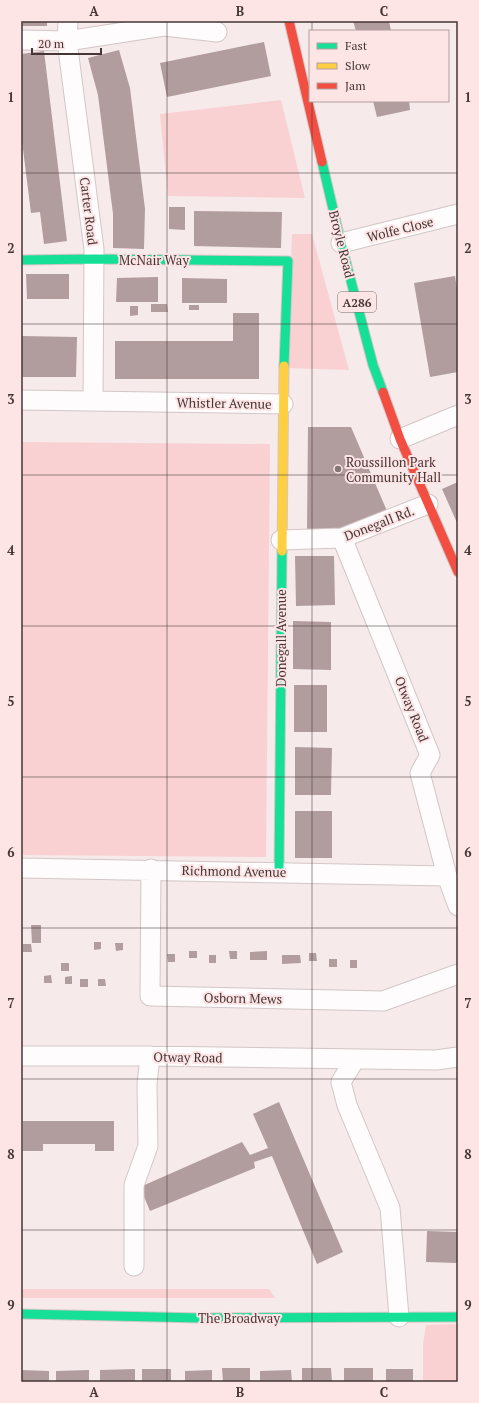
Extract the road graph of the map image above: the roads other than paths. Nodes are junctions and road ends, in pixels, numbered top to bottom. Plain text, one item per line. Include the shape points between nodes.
1 (68, 21) edge
2 (289, 21) edge
3 (164, 23) edge
4 (217, 32) dead end
5 (21, 40) edge
6 (67, 41) junction
7 (458, 214) edge
8 (341, 243) junction
9 (94, 259) junction
10 (21, 260) edge
11 (288, 261) joint
12 (21, 400) edge
13 (93, 401) junction
14 (283, 404) junction
15 (458, 415) edge
16 (400, 440) junction
17 (428, 504) junction
18 (342, 538) junction
19 (281, 540) junction
20 (458, 572) edge
21 (21, 868) edge
22 (151, 869) junction
23 (279, 873) junction
24 (448, 876) junction
25 (458, 906) edge
26 (458, 974) edge
27 (21, 1056) edge
28 (150, 1056) junction
29 (458, 1057) edge
30 (355, 1059) junction
31 (134, 1266) dead end
32 (21, 1314) edge
33 (399, 1317) junction
34 (458, 1317) edge

1 - 6 street, Carter Road
2 - 8 street, Broyle Road / A286
3 - 4 street
3 - 6 street
5 - 6 street
6 - 9 street, Carter Road
7 - 8 street, Wolfe Close
8 - 16 street, Broyle Road / A286 via 373,365
9 - 10 street, McNair Way
9 - 11 street, McNair Way
9 - 13 street, Carter Road
11 - 14 street, Whistler Avenue
12 - 13 street, Whistler Avenue
13 - 14 street, Whistler Avenue
14 - 19 street, Donegall Avenue
15 - 16 street
16 - 17 street, Broyle Road / A286
17 - 18 street, Donegall Rd.
17 - 20 street, Broyle Road / A286
18 - 19 street, Donegall Rd.
18 - 24 street, Otway Road via 430,755 420,773
19 - 23 street, Donegall Avenue
21 - 22 street, Richmond Avenue
22 - 23 street, Richmond Avenue
22 - 26 street, Osborn Mews via 150,996 382,1001
23 - 24 street, Richmond Avenue
24 - 25 street, Otway Road
27 - 28 street, Otway Road
28 - 30 street, Otway Road
28 - 31 street via 147,1084 148,1146 134,1185
29 - 30 street, Otway Road via 436,1060
30 - 33 street via 341,1082 347,1105 390,1208
32 - 33 street, The Broadway via 201,1318
33 - 34 street, The Broadway

